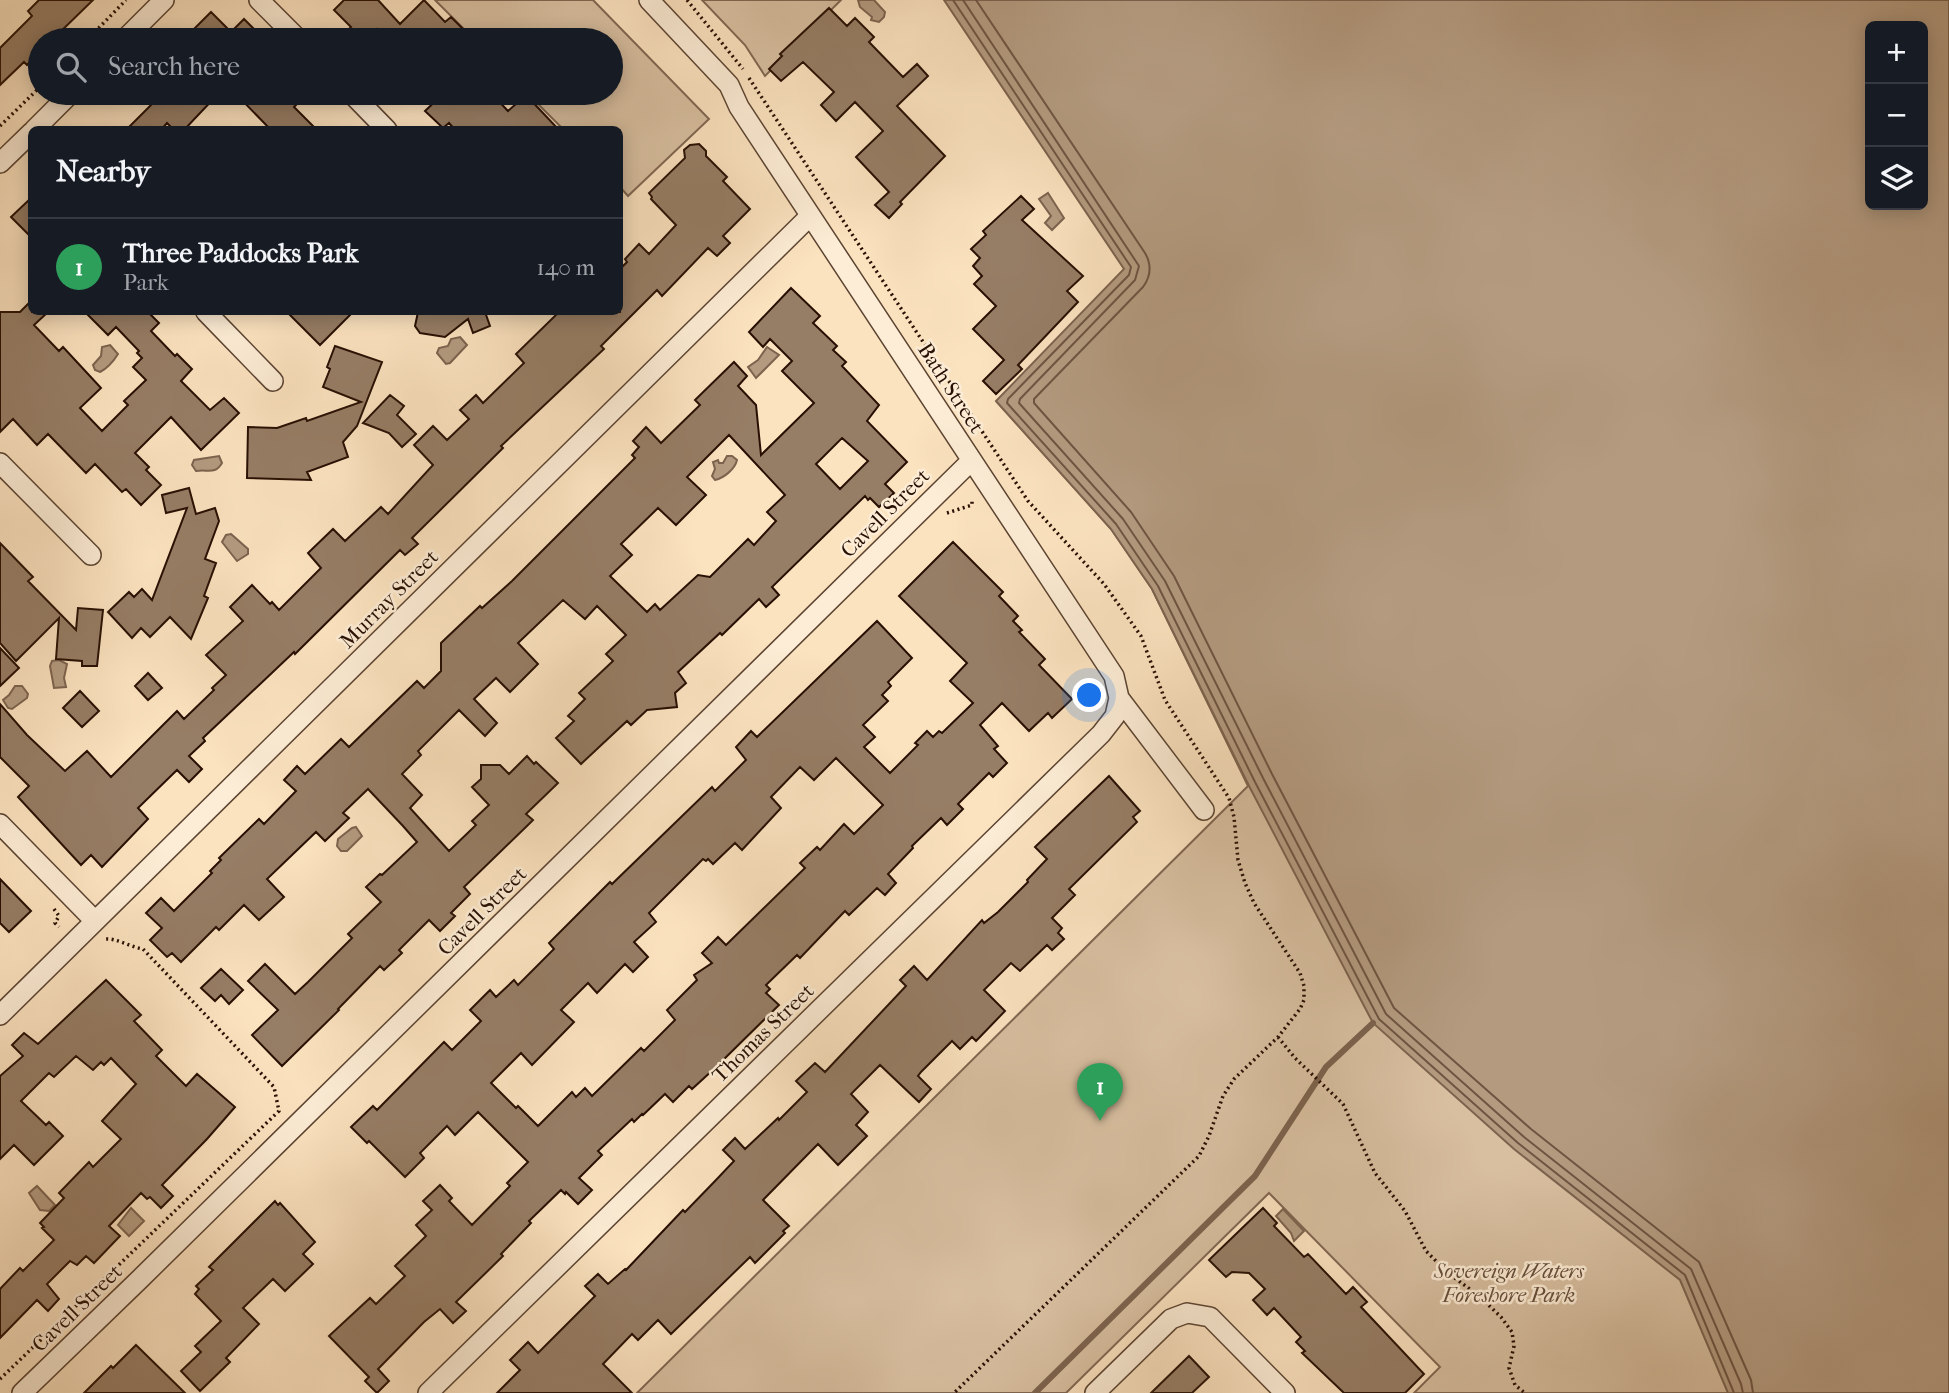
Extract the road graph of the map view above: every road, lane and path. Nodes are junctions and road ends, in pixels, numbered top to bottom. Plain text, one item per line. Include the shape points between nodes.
1 (126, 0) edge
2 (164, 0) edge
3 (259, 0) edge
4 (649, 0) edge
5 (99, 28) edge
6 (136, 28) edge
7 (287, 28) edge
8 (28, 99) edge
9 (59, 105) edge
10 (363, 105) edge
11 (0, 126) edge
12 (38, 126) edge
13 (383, 126) edge
14 (28, 136) edge
15 (0, 163) edge
16 (810, 216) junction
17 (209, 315) edge
18 (273, 381) dead end
19 (971, 461) junction
20 (0, 463) edge
21 (91, 555) dead end
22 (1118, 698) junction
23 (1203, 810) dead end
24 (0, 824) edge
25 (95, 920) junction
26 (96, 944) dead end
27 (0, 1015) edge
28 (0, 1379) edge
29 (22, 1393) edge
30 (428, 1393) edge
31 (954, 1393) edge
32 (1095, 1393) edge
33 (1285, 1393) edge
34 (1525, 1393) edge

1 - 5 path
2 - 6 street
3 - 7 street
4 - 16 street, Bath Street via 729,85
8 - 11 path
9 - 12 street
10 - 13 street
14 - 15 street
16 - 19 street, Bath Street
16 - 25 street, Murray Street
17 - 18 street
19 - 22 street, Bath Street via 1114,676
19 - 29 street, Cavell Street
20 - 21 street
22 - 23 street, Bath Street
22 - 30 street, Thomas Street via 1115,716 1101,734
24 - 25 street
25 - 27 street, Murray Street
26 - 28 path via 106,938 142,949 274,1087 279,1111
31 - 34 path via 1199,1156 1234,1079 1278,1037 1343,1104 1375,1173 1405,1211 1426,1251 1478,1295 1512,1332 1509,1368 1515,1385
32 - 33 street via 1171,1319 1187,1313 1210,1317

